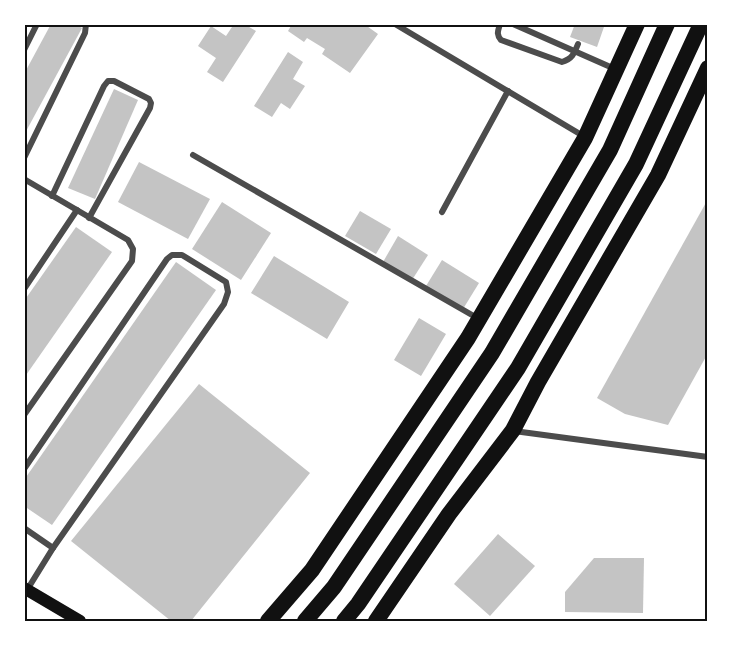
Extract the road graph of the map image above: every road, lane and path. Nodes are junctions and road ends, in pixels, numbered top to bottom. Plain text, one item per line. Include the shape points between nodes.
1 (37, 24) edge
2 (86, 24) edge
3 (395, 24) edge
4 (500, 24) edge
5 (513, 24) edge
6 (637, 24) edge
7 (667, 24) edge
8 (701, 24) edge
9 (578, 44) dead end
10 (24, 50) edge
11 (708, 68) edge
12 (615, 69) junction
13 (703, 90) edge
14 (508, 91) junction
15 (585, 138) junction
16 (193, 155) dead end
17 (24, 158) edge
18 (24, 180) edge
19 (52, 195) junction
20 (76, 210) junction
21 (442, 212) dead end
22 (89, 218) junction
23 (24, 289) edge
24 (479, 319) junction
25 (24, 415) edge
26 (513, 430) junction
27 (708, 457) edge
28 (24, 469) edge
29 (24, 528) edge
30 (53, 548) junction
31 (25, 591) edge
32 (80, 621) edge
33 (268, 621) edge
34 (305, 621) edge
35 (344, 621) edge
36 (376, 621) edge

1 - 10 street
2 - 17 street
3 - 14 street
4 - 9 street via 497,36 501,40 562,62 573,57
5 - 12 street
6 - 12 highway
7 - 34 highway via 610,150 492,353 334,586
8 - 35 highway via 636,164 518,368
11 - 13 highway
12 - 15 highway
13 - 26 highway
14 - 15 street
14 - 21 street
15 - 24 highway
16 - 24 street
18 - 19 street
19 - 20 street
19 - 22 street via 108,81 149,99 150,108
20 - 22 street
20 - 23 street
22 - 25 street via 128,240 133,249 132,261
24 - 33 highway via 312,570
26 - 27 street
26 - 36 highway via 448,514
28 - 30 street via 167,259 182,255 226,282 224,304
29 - 30 street
30 - 31 street
31 - 32 main road

